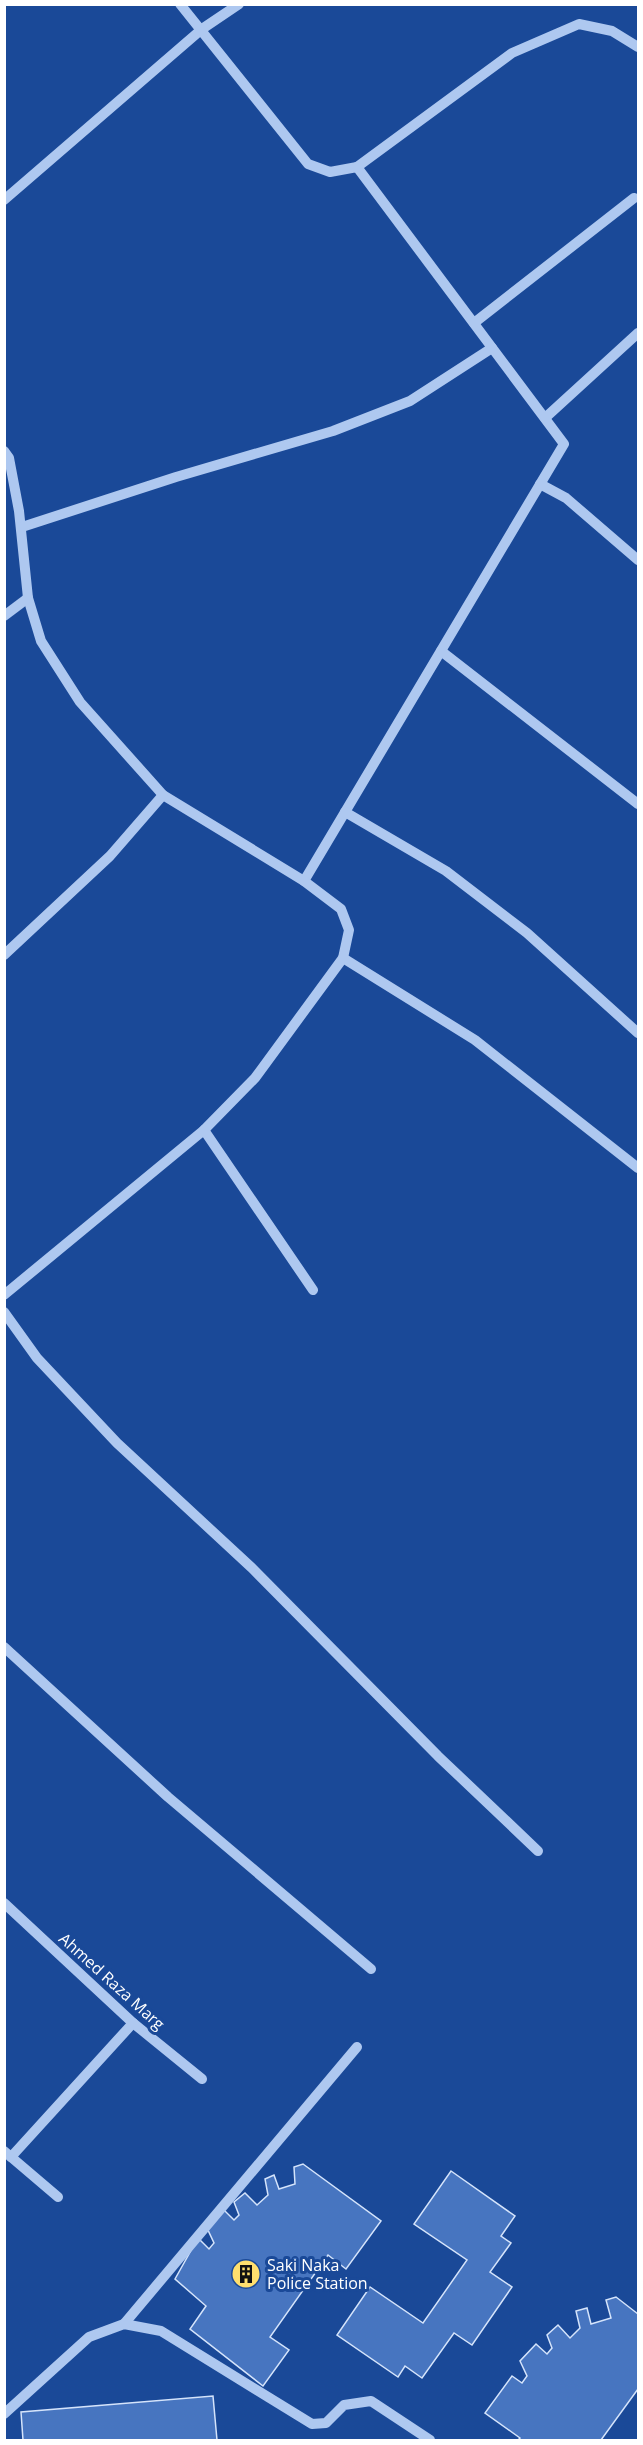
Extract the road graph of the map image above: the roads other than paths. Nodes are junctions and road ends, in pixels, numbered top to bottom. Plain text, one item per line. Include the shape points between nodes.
1 (180, 4) edge
2 (239, 4) edge
3 (202, 29) junction
4 (639, 47) edge
5 (357, 167) junction
6 (634, 198) dead end
7 (4, 200) edge
8 (474, 323) junction
9 (639, 333) edge
10 (492, 348) junction
11 (545, 418) junction
12 (4, 451) edge
13 (540, 484) junction
14 (22, 527) junction
15 (639, 560) edge
16 (28, 598) junction
17 (4, 616) edge
18 (441, 651) junction
19 (163, 795) junction
20 (639, 804) edge
21 (345, 812) junction
22 (304, 881) junction
23 (4, 955) edge
24 (342, 958) junction
25 (639, 1033) edge
26 (204, 1130) junction
27 (639, 1168) edge
28 (313, 1290) dead end
29 (4, 1295) edge
30 (4, 1312) edge
31 (4, 1647) edge
32 (538, 1851) dead end
33 (4, 1903) edge
34 (371, 1970) dead end
35 (133, 2023) junction
36 (357, 2047) dead end
37 (202, 2079) dead end
38 (8, 2154) edge
39 (58, 2197) dead end
40 (124, 2324) junction
41 (9, 2400) edge
42 (4, 2414) edge
43 (430, 2440) edge

1 - 3 street
2 - 3 street
3 - 5 street via 308,164 330,172
3 - 7 street
4 - 5 street via 612,31 579,24 512,53
5 - 8 street
6 - 8 street
8 - 10 street
9 - 11 street
10 - 11 street
10 - 14 street via 410,401 344,427
11 - 13 street via 564,444
12 - 14 street via 9,458
13 - 15 street via 566,498
13 - 18 street
14 - 16 street
16 - 17 street
16 - 19 street via 41,641 80,702
18 - 20 street
18 - 21 street
19 - 22 street
19 - 23 street via 110,856
21 - 22 street
21 - 25 street via 446,871 527,933
22 - 24 street via 341,909 349,930
24 - 26 street via 255,1078
24 - 27 street via 475,1040
26 - 28 street
26 - 29 street
30 - 32 street via 37,1358 117,1443 252,1568
31 - 34 street via 168,1797
33 - 35 street, Ahmed Raza Marg
35 - 37 street, Ahmed Raza Marg
35 - 38 street
36 - 40 street
38 - 39 street
40 - 41 street via 89,2337
40 - 43 street via 161,2331 312,2424 326,2423 344,2405 371,2401
41 - 42 street

